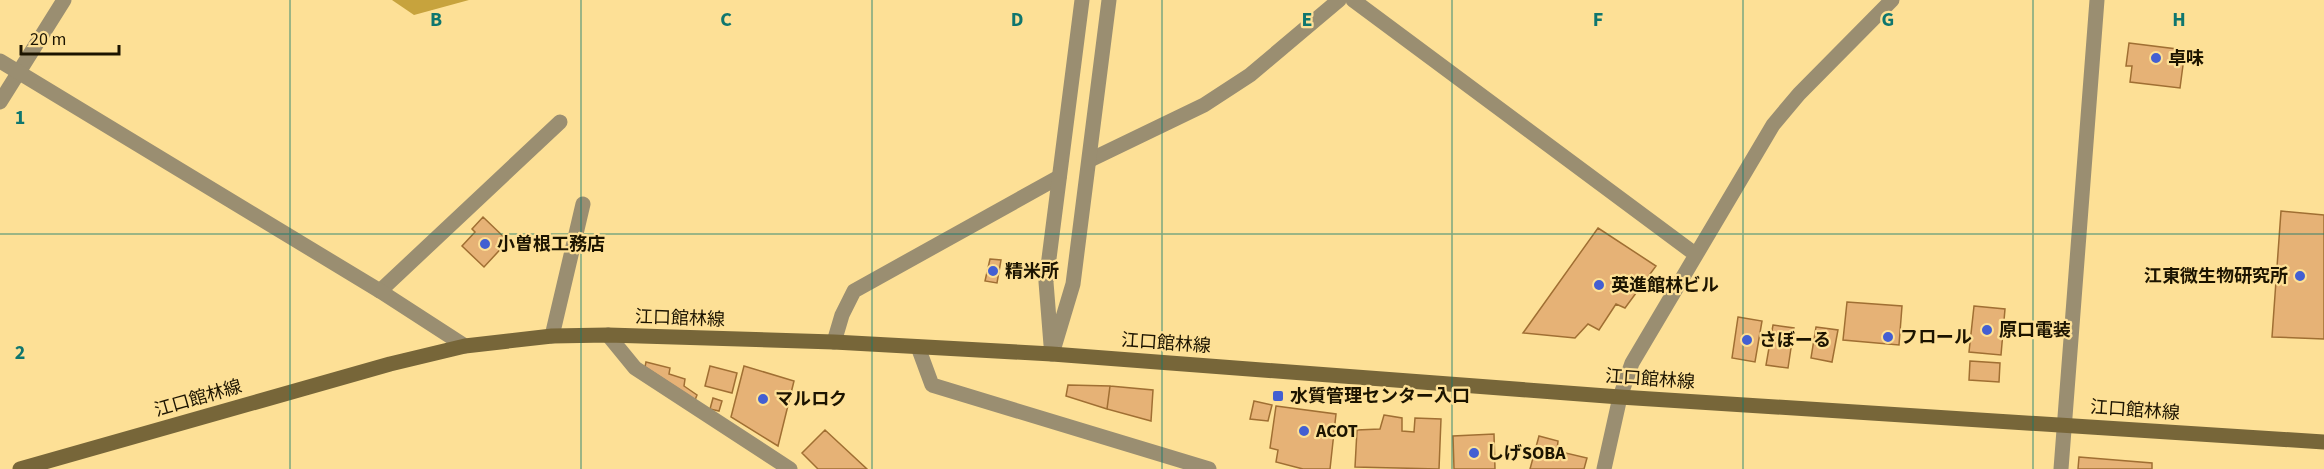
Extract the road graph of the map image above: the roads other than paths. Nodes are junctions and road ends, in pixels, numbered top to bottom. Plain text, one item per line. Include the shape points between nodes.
1 (64, 0) edge
2 (1082, 0) edge
3 (1109, 0) edge
4 (1339, 0) edge
5 (1353, 0) edge
6 (1892, 0) edge
7 (2097, 0) edge
8 (0, 62) edge
9 (20, 74) junction
10 (0, 102) edge
11 (560, 122) dead end
12 (1090, 160) junction
13 (1059, 177) junction
14 (584, 204) dead end
15 (1695, 254) junction
16 (380, 291) junction
17 (608, 335) junction
18 (552, 336) junction
19 (834, 342) junction
20 (465, 346) junction
21 (918, 346) junction
22 (1052, 354) junction
23 (1620, 396) junction
24 (2064, 425) junction
25 (2324, 442) edge
26 (20, 469) edge
27 (790, 469) edge
28 (1209, 469) edge
29 (1604, 469) edge
30 (2061, 469) edge

1 - 9 street
2 - 13 street
3 - 12 street
4 - 12 street via 1251,75 1204,105
5 - 15 street
6 - 15 street via 1773,125
7 - 24 street
8 - 9 street
9 - 10 street
9 - 16 street
11 - 16 street
12 - 22 street via 1073,284
13 - 19 street via 854,291
13 - 22 street via 1046,282
14 - 18 street
15 - 23 street via 1632,363
16 - 20 street
17 - 18 main road, 江口館林線
17 - 19 main road, 江口館林線
17 - 27 street via 634,368
18 - 20 main road, 江口館林線
19 - 21 main road, 江口館林線
20 - 26 main road, 江口館林線
21 - 22 main road, 江口館林線
21 - 28 street via 932,385
22 - 23 main road, 江口館林線
23 - 24 main road, 江口館林線
23 - 29 street
24 - 25 main road, 江口館林線
24 - 30 street

